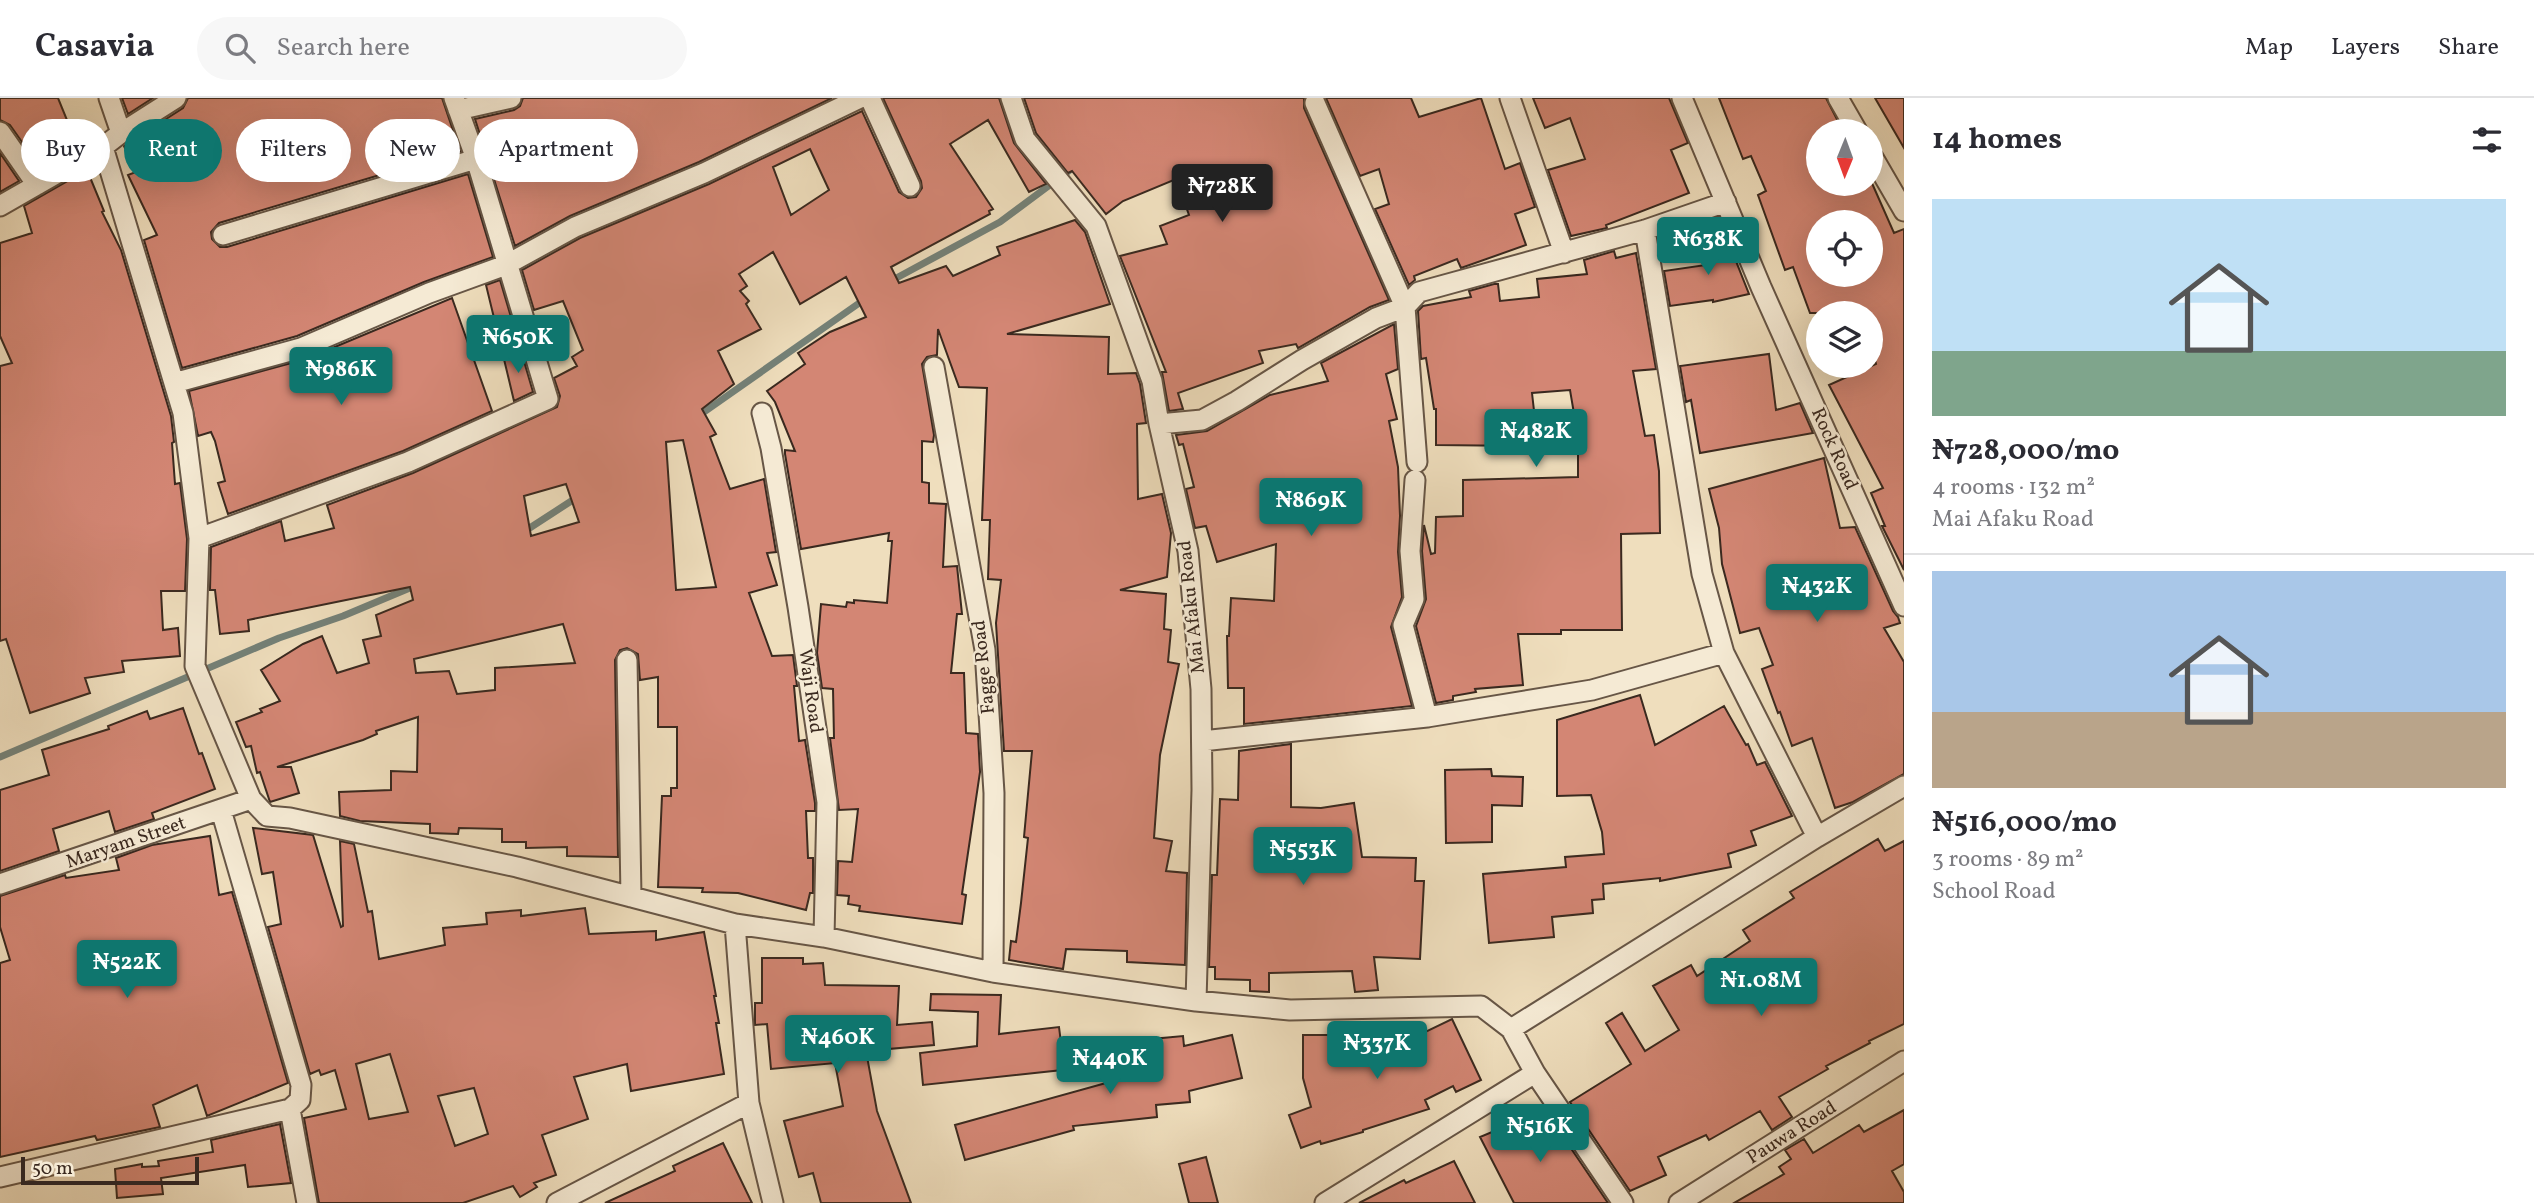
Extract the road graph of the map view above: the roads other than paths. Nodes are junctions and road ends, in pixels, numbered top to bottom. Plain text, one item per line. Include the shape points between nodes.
1 (109, 98) edge
2 (176, 98) edge
3 (511, 98) edge
4 (860, 98) edge
5 (870, 98) edge
6 (1011, 98) edge
7 (1510, 98) edge
8 (1682, 98) edge
9 (1838, 98) edge
10 (1315, 103) dead end
11 (456, 104) edge
12 (1850, 119) edge
13 (0, 132) edge
14 (121, 133) junction
15 (110, 142) edge
16 (474, 154) edge
17 (474, 160) edge
18 (110, 170) edge
19 (1883, 175) edge
20 (42, 182) edge
21 (483, 182) edge
22 (37, 185) junction
23 (910, 186) dead end
24 (1726, 202) junction
25 (0, 206) edge
26 (1904, 211) edge
27 (1645, 230) junction
28 (223, 235) dead end
29 (1564, 253) junction
30 (506, 264) junction
31 (1405, 307) junction
32 (934, 367) dead end
33 (174, 383) junction
34 (762, 414) dead end
35 (1158, 424) junction
36 (199, 538) junction
37 (1904, 606) edge
38 (1724, 653) junction
39 (627, 660) dead end
40 (1426, 717) junction
41 (1202, 741) junction
42 (1904, 786) edge
43 (251, 799) junction
44 (221, 810) junction
45 (1817, 837) junction
46 (0, 884) edge
47 (631, 897) junction
48 (735, 924) junction
49 (824, 937) junction
50 (993, 972) junction
51 (1196, 1001) junction
52 (1511, 1029) junction
53 (1904, 1061) edge
54 (1535, 1073) junction
55 (749, 1103) junction
56 (290, 1109) junction
57 (0, 1177) edge
58 (307, 1203) edge
59 (557, 1203) edge
60 (773, 1203) edge
61 (1325, 1203) edge
62 (1623, 1203) edge
63 (1679, 1203) edge

1 - 14 street
2 - 14 street
3 - 11 street
4 - 30 street via 704,173 575,227
5 - 23 street
6 - 35 street, Mai Afaku Road via 1025,139 1096,226 1152,381
7 - 29 street
8 - 24 street, Rock Road
9 - 12 street
10 - 31 street
11 - 16 street
13 - 22 street
14 - 15 street
17 - 28 street
18 - 33 street
19 - 26 street
20 - 22 street
21 - 30 street
22 - 25 street
24 - 27 street
24 - 37 street, Rock Road
27 - 29 street
27 - 38 street via 1702,574
29 - 31 street via 1419,292
30 - 33 street via 301,348
30 - 36 street via 548,399 408,462
31 - 35 street via 1376,318 1202,419
31 - 40 street via 1416,471 1410,551 1414,599 1403,625
32 - 50 street, Fagge Road via 985,650 994,793
33 - 36 street via 183,413
34 - 49 street, Waji Road via 798,607 827,802
35 - 41 street, Mai Afaku Road via 1188,551
36 - 43 street via 195,666
38 - 40 street via 1592,690
38 - 45 street
39 - 47 street
40 - 41 street
41 - 51 street, Mai Afaku Road
42 - 45 street
43 - 44 street, Maryam Street
43 - 47 street via 267,816 517,867
44 - 46 street, Maryam Street
44 - 56 street via 301,1084 300,1100
45 - 52 street
47 - 48 street
48 - 49 street
48 - 55 street
49 - 50 street
50 - 51 street
51 - 52 street via 1290,1010 1481,1006
52 - 54 street
53 - 63 street, Pauwa Road
54 - 61 street
54 - 62 street
55 - 59 street
55 - 60 street
56 - 57 street
56 - 58 street

